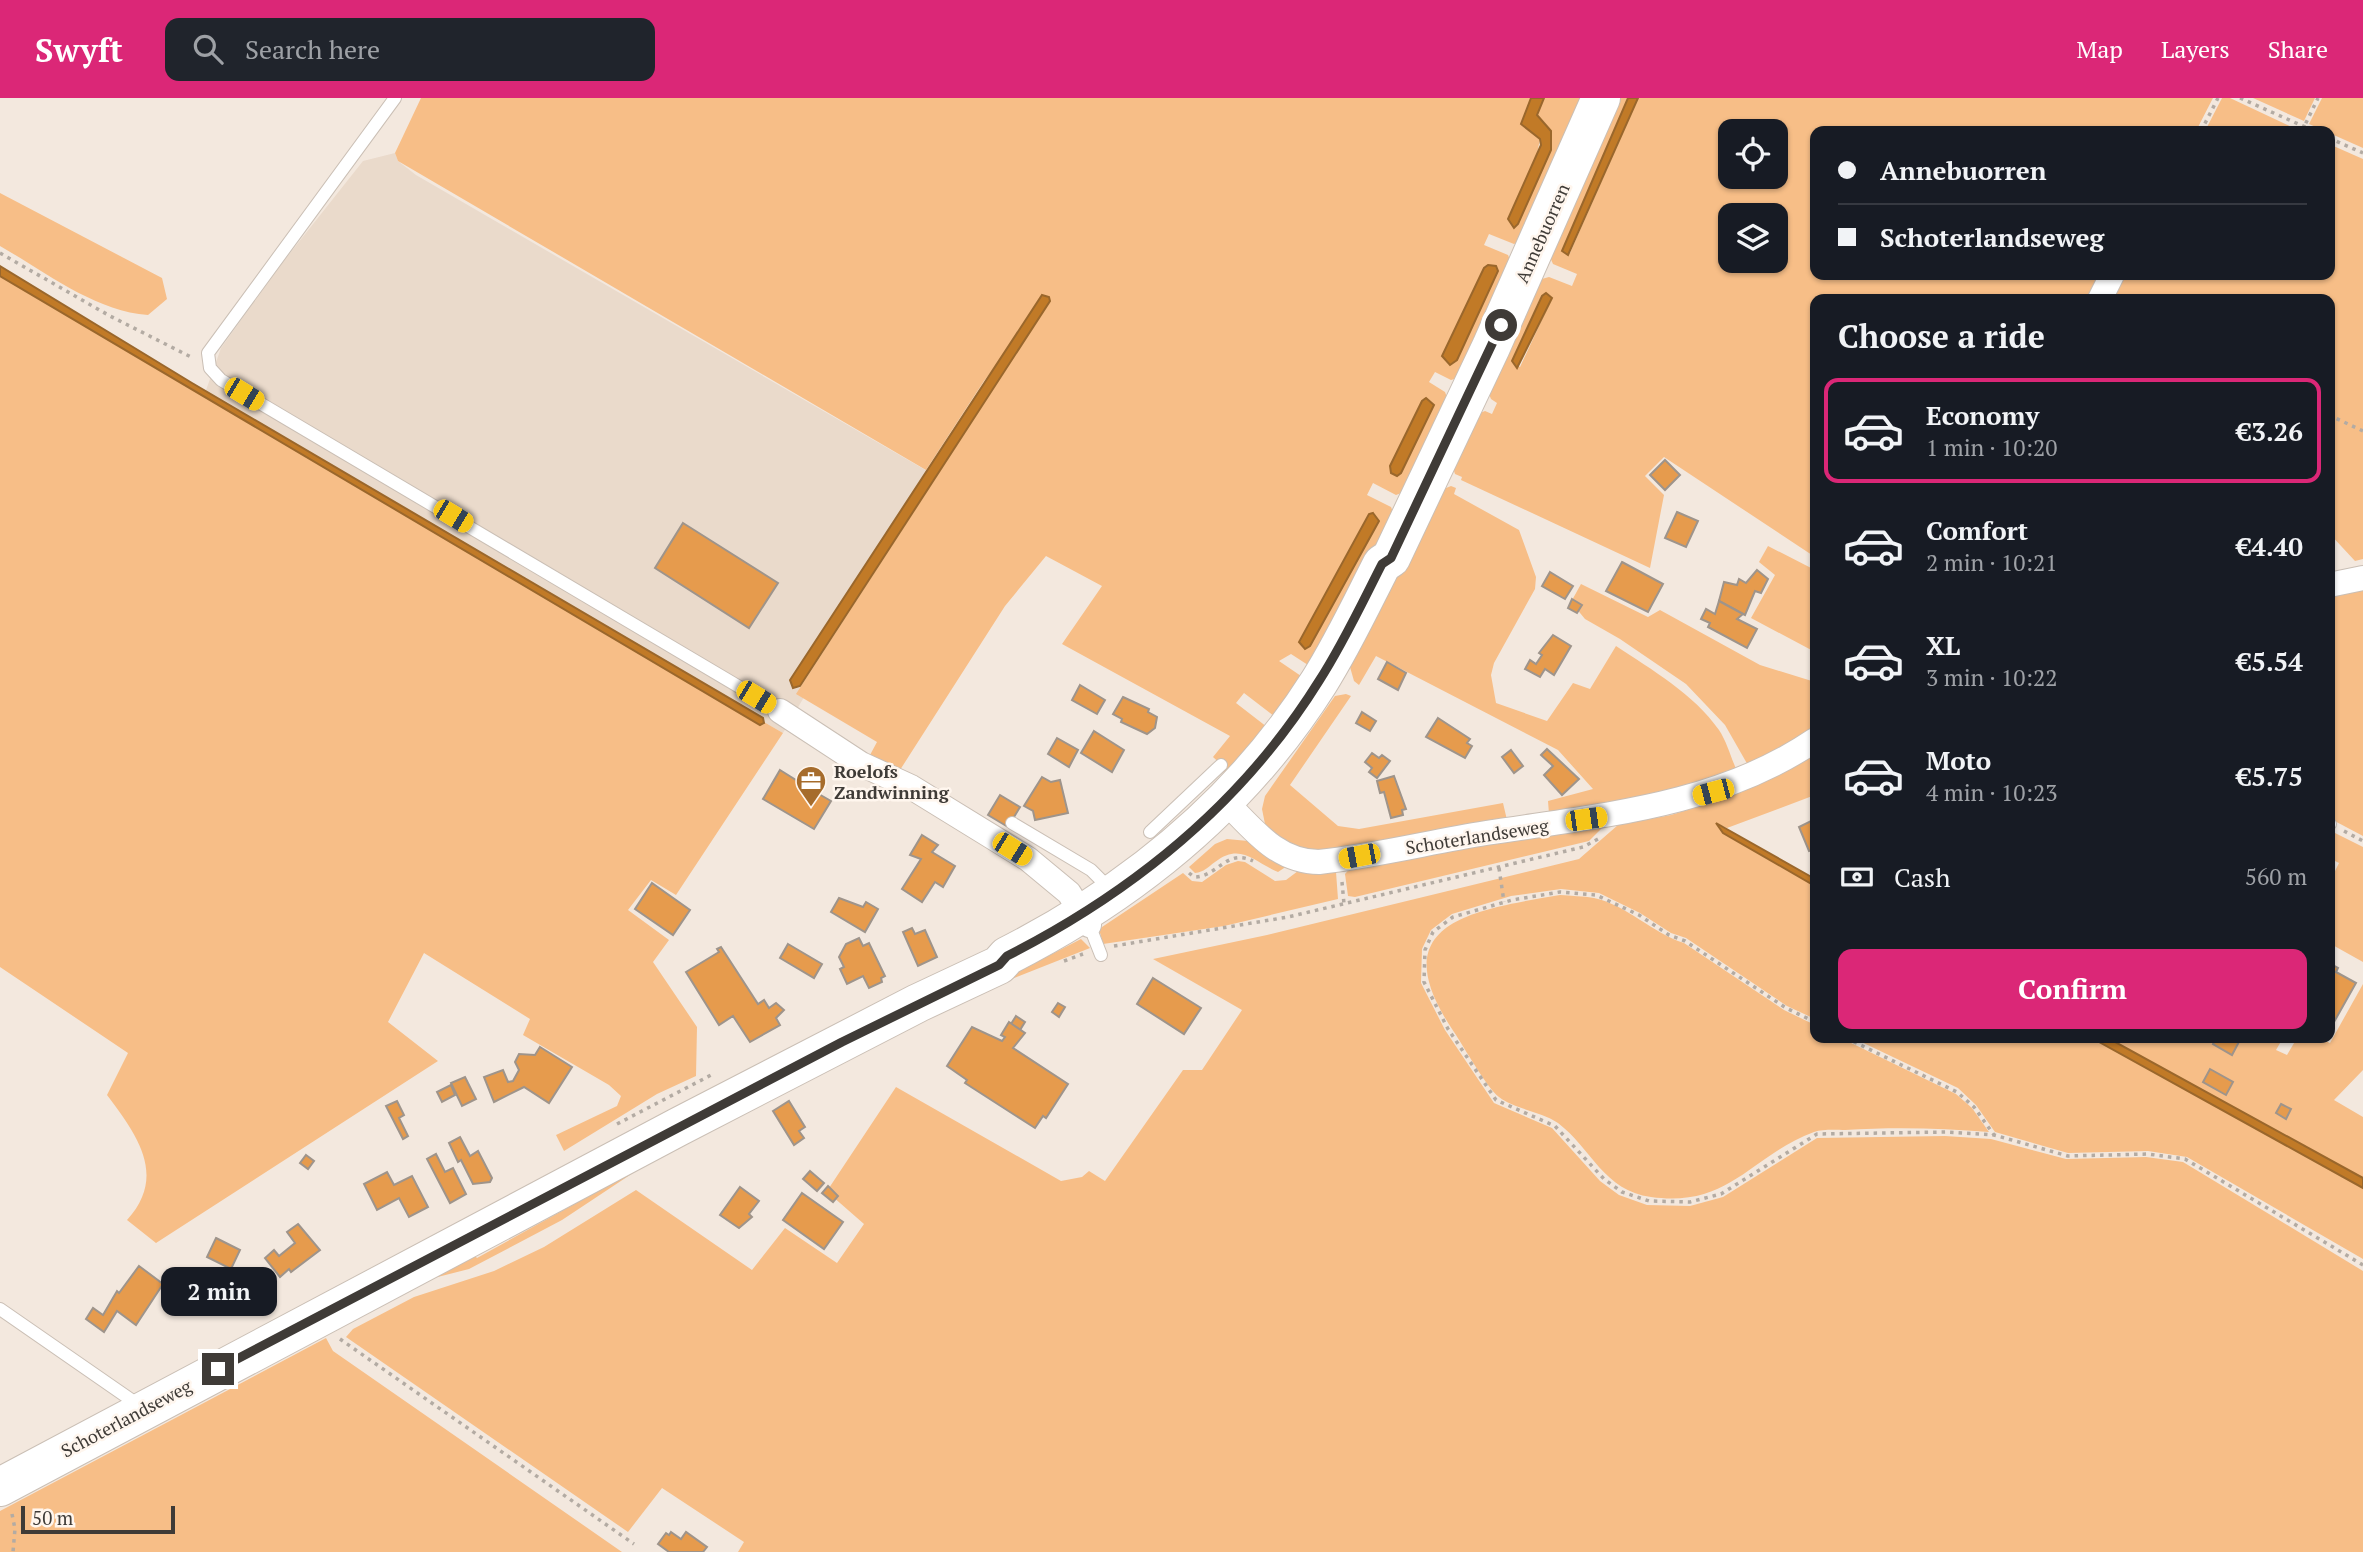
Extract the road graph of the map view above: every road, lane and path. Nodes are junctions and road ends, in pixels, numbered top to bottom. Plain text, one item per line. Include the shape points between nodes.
1 (395, 98) edge
2 (1601, 98) edge
3 (2217, 98) edge
4 (2241, 98) edge
5 (2318, 98) edge
6 (2203, 126) edge
7 (2297, 126) edge
8 (2304, 126) edge
9 (2335, 141) edge
10 (2363, 153) edge
11 (0, 253) edge
12 (210, 368) junction
13 (2335, 418) edge
14 (2363, 431) edge
15 (2363, 578) edge
16 (2335, 584) edge
17 (780, 712) joint
18 (1810, 743) edge
19 (1223, 790) junction
20 (1609, 816) junction
21 (1012, 823) dead end
22 (2335, 827) edge
23 (1150, 832) dead end
24 (1181, 840) junction
25 (2363, 841) edge
26 (1256, 863) dead end
27 (1499, 868) junction
28 (1342, 881) dead end
29 (1504, 902) junction
30 (1102, 920) junction
31 (1810, 1020) edge
32 (1856, 1043) edge
33 (1994, 1135) junction
34 (2363, 1265) edge
35 (0, 1309) edge
36 (319, 1315) junction
37 (143, 1408) junction
38 (5, 1494) edge
39 (634, 1544) dead end
40 (13, 1552) edge

1 - 12 lane via 208,352
2 - 19 main road, Annebuorren via 1391,558 1382,564 1319,682 1262,760
3 - 6 path
4 - 7 path
5 - 8 path
9 - 10 path
11 - 12 path
12 - 17 lane via 221,380
13 - 14 path
15 - 16 street
17 - 30 street via 1028,859
18 - 20 street, Schoterlandseweg via 1713,792
19 - 20 street, Schoterlandseweg via 1276,850 1310,862
19 - 24 main road, Schoterlandseweg
19 - 30 main road, Schoterlandseweg via 1182,865
20 - 27 path, Schoterlandseweg via 1609,827 1591,844
21 - 30 lane via 1091,870
22 - 25 path
23 - 24 lane, Schoterlandseweg
24 - 26 path via 1196,878 1232,858
24 - 30 main road, Schoterlandseweg
27 - 28 path, Schoterlandseweg via 1345,904
27 - 29 path
29 - 31 path via 1560,892 1597,895 1685,941
29 - 33 path via 1453,917 1433,932 1425,950 1424,982 1448,1029 1496,1100 1555,1126 1622,1192 1648,1201 1690,1202 1721,1194 1817,1134
30 - 36 main road, Schoterlandseweg via 1007,956 999,965
32 - 33 path via 1957,1092
33 - 34 path via 2068,1156 2148,1154 2185,1159
35 - 37 lane
36 - 37 main road, Schoterlandseweg
36 - 39 path via 352,1350
37 - 38 main road, Schoterlandseweg
38 - 40 path via 15,1529

